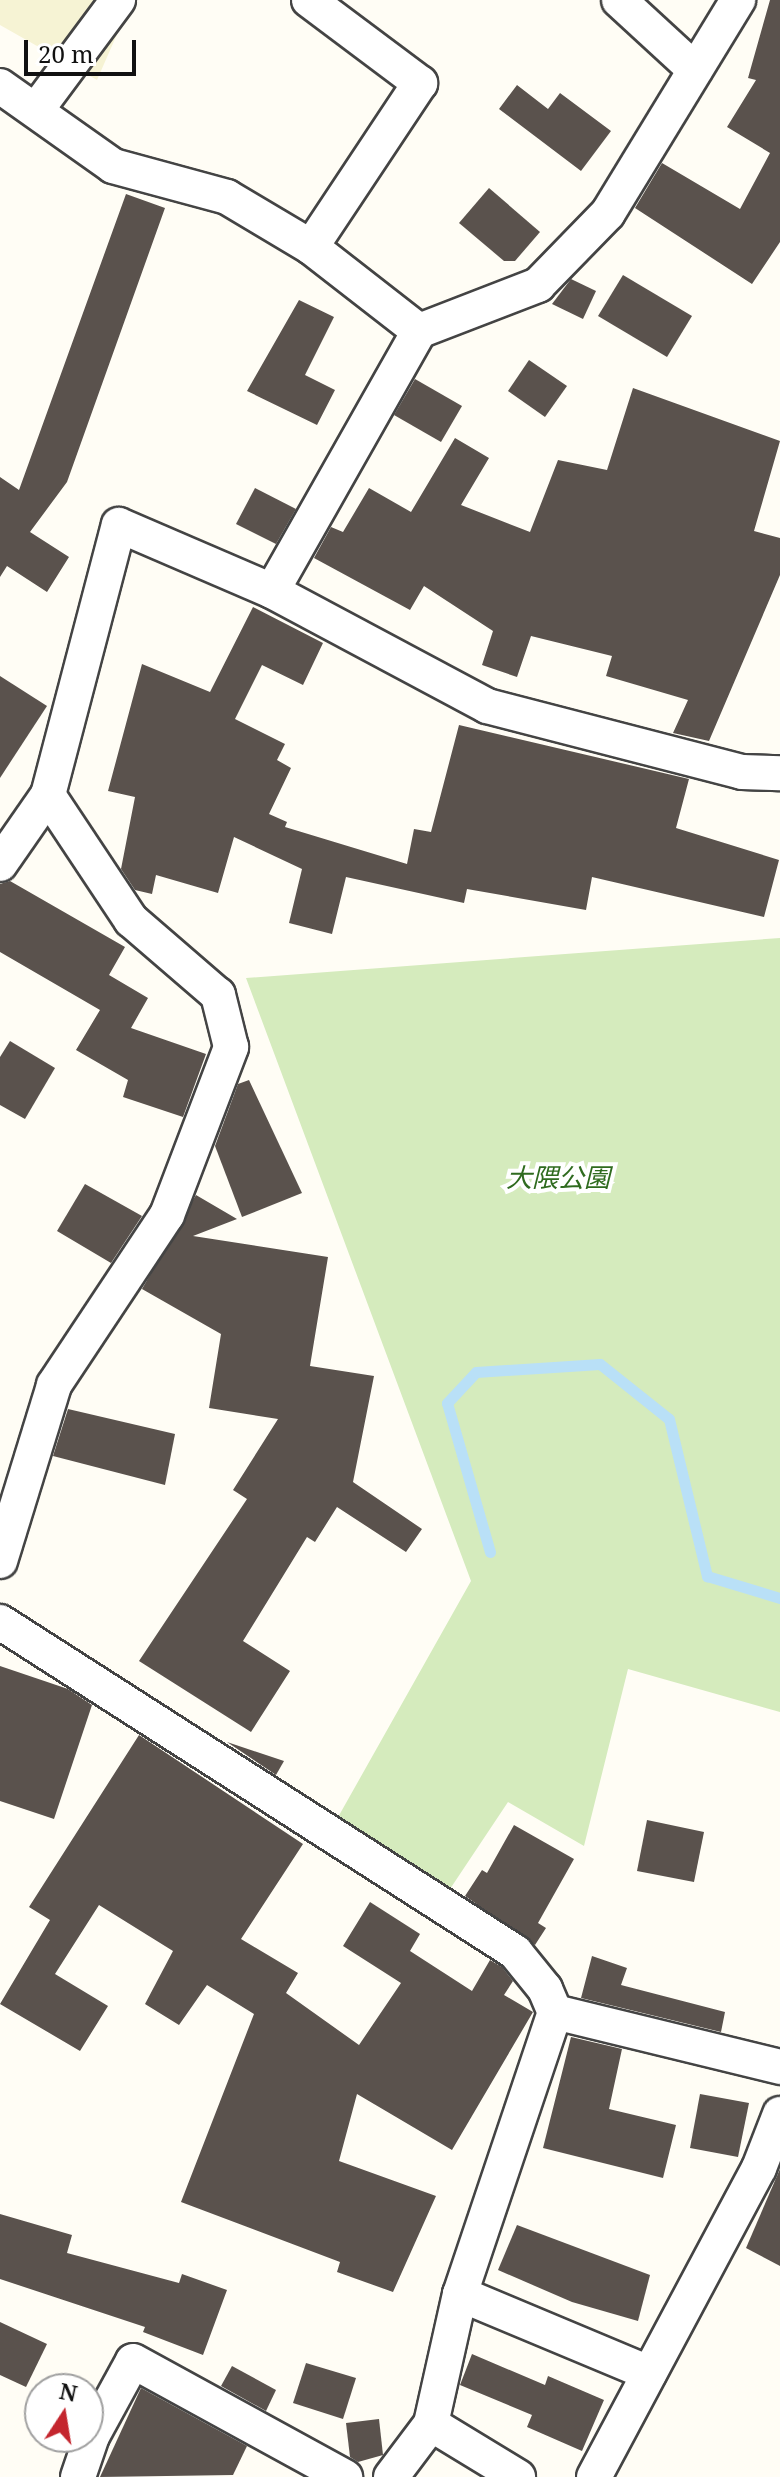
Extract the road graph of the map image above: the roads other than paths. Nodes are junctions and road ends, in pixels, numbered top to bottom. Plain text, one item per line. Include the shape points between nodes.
1 (118, 0) edge
2 (309, 0) edge
3 (619, 0) edge
4 (738, 0) edge
5 (695, 70) junction
6 (0, 86) edge
7 (37, 109) junction
8 (311, 247) junction
9 (419, 331) junction
10 (272, 591) junction
11 (780, 773) edge
12 (48, 795) junction
13 (0, 864) edge
14 (0, 1561) edge
15 (0, 1622) edge
16 (555, 2012) junction
17 (780, 2067) edge
18 (780, 2114) edge
19 (460, 2294) junction
20 (649, 2373) junction
21 (431, 2424) junction
22 (78, 2477) edge
23 (345, 2477) edge
24 (391, 2477) edge
25 (518, 2477) edge
26 (594, 2477) edge

1 - 7 street
2 - 8 street via 420,83
3 - 5 street
4 - 5 street
5 - 9 street via 608,213 538,285
6 - 7 street
7 - 8 street via 113,166 227,197
8 - 9 street
9 - 10 street
10 - 11 street via 487,706 742,772
10 - 12 street via 119,525
12 - 13 street
12 - 14 street via 131,920 218,995 231,1047 167,1215 54,1385
15 - 16 street via 515,1952
16 - 17 street
16 - 19 street
18 - 20 street via 759,2168
19 - 20 street
19 - 21 street
20 - 26 street
21 - 24 street
21 - 25 street
22 - 23 street via 92,2436 133,2361

